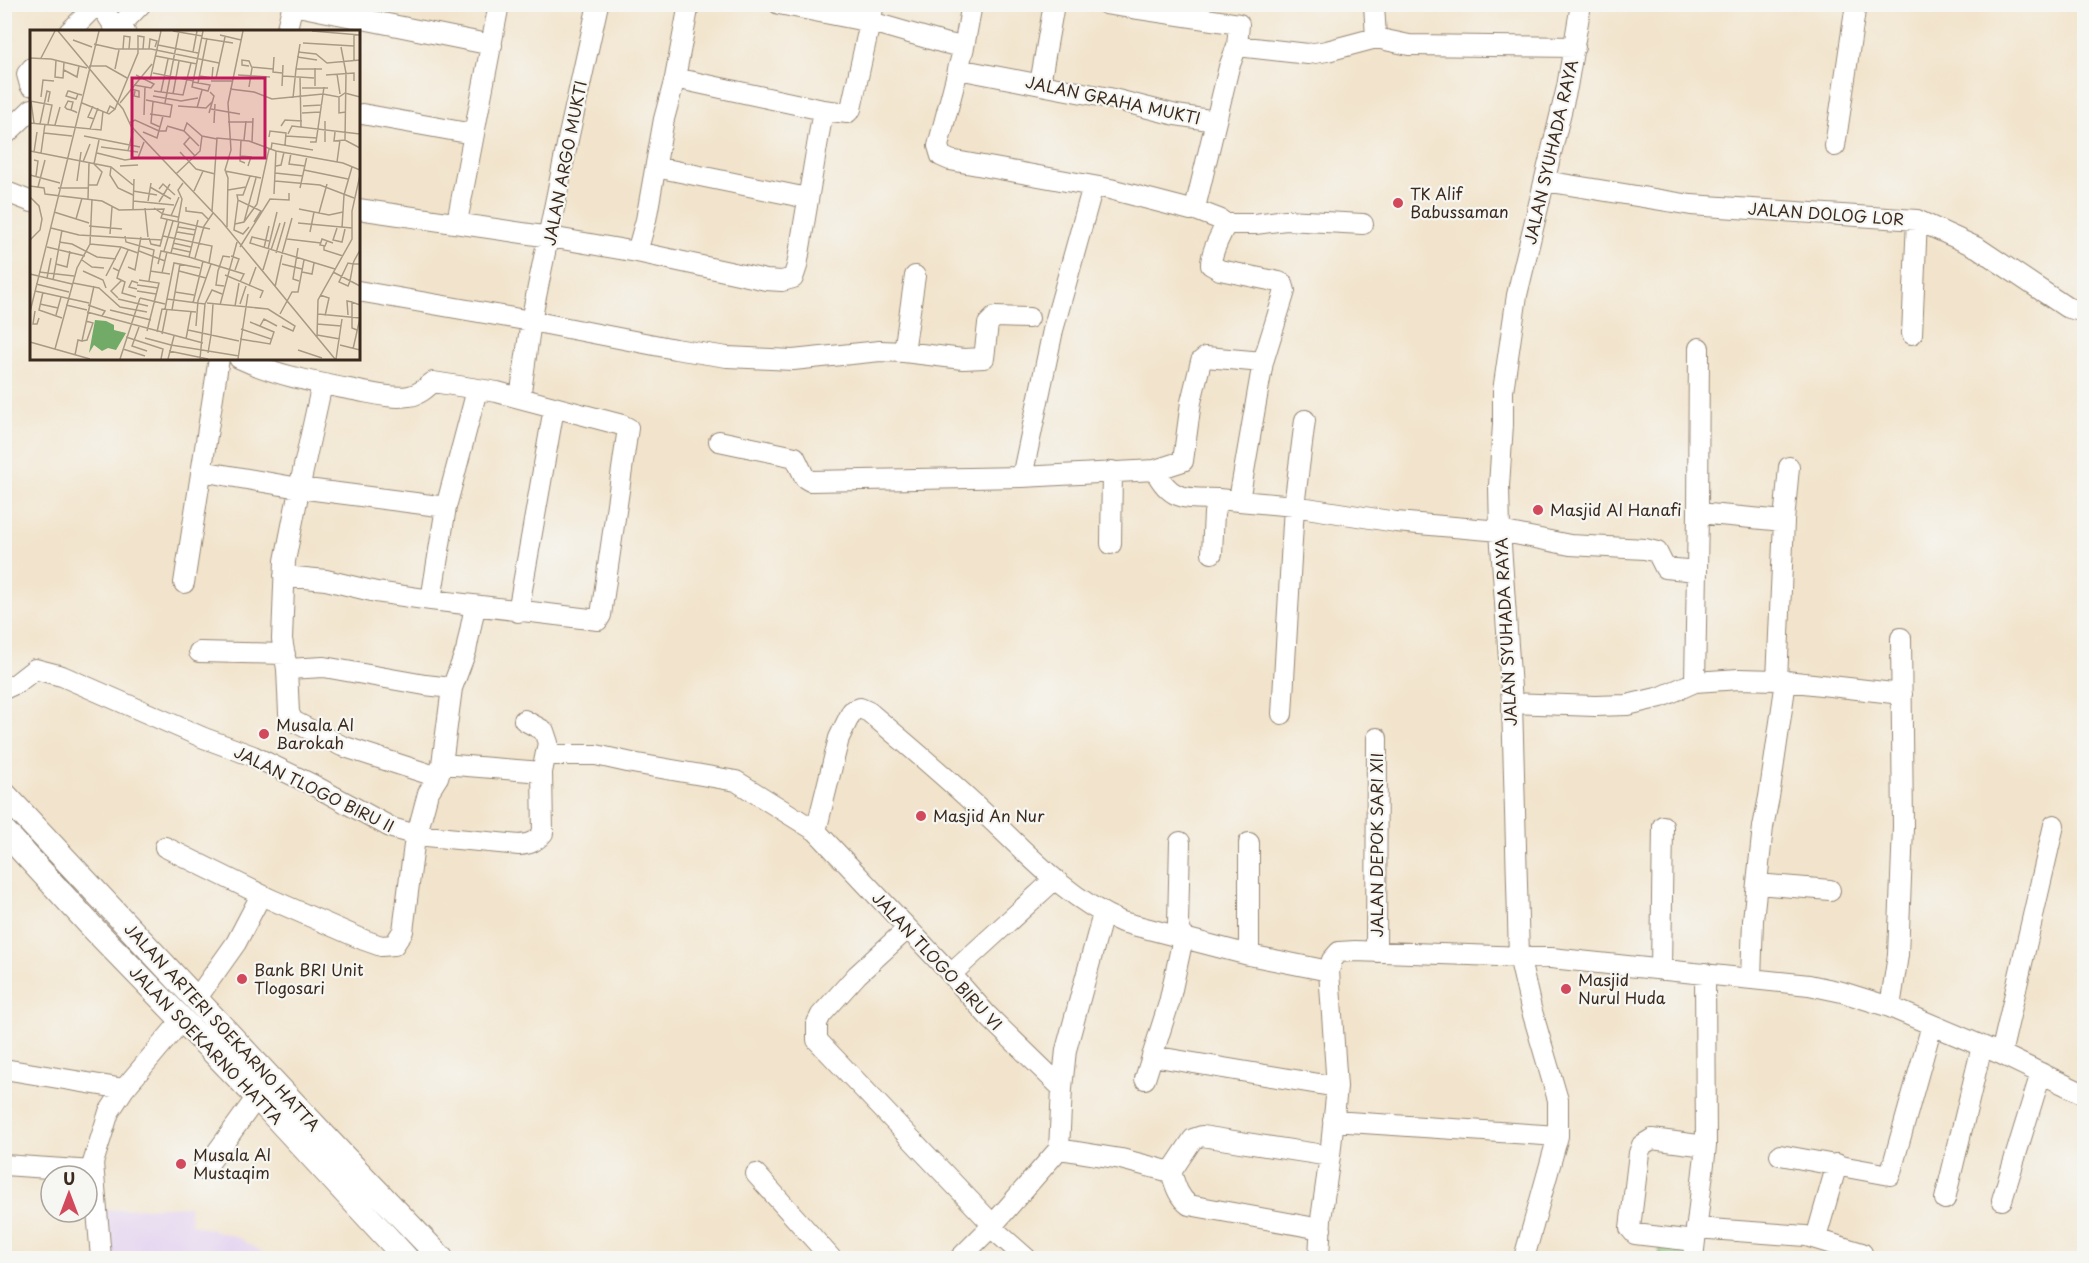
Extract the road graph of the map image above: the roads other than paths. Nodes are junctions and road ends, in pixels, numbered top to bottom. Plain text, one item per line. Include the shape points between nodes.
1 (99, 4) edge
2 (141, 4) edge
3 (500, 4) edge
4 (598, 4) edge
5 (689, 4) edge
6 (779, 4) edge
7 (972, 4) edge
8 (1054, 4) edge
9 (1106, 4) edge
10 (1374, 4) edge
11 (1581, 4) edge
12 (1856, 4) edge
13 (293, 5) edge
14 (872, 13) edge
15 (71, 30) edge
16 (117, 30) edge
17 (119, 30) edge
18 (287, 30) edge
19 (1376, 38) junction
20 (492, 45) junction
21 (1237, 46) junction
22 (964, 47) junction
23 (1575, 47) junction
24 (958, 69) junction
25 (675, 78) junction
26 (1040, 84) junction
27 (823, 110) junction
28 (30, 112) edge
29 (362, 114) dead end
30 (1216, 121) junction
31 (473, 134) junction
32 (4, 136) edge
33 (1835, 146) dead end
34 (656, 167) junction
35 (1545, 181) junction
36 (1093, 186) junction
37 (4, 191) edge
38 (807, 198) junction
39 (30, 201) edge
40 (360, 209) edge
41 (1193, 209) junction
42 (1917, 220) junction
43 (457, 222) junction
44 (1226, 224) junction
45 (1363, 224) dead end
46 (550, 237) junction
47 (637, 252) junction
48 (915, 276) dead end
49 (360, 291) edge
50 (2085, 312) edge
51 (1029, 318) dead end
52 (531, 321) junction
53 (1912, 334) dead end
54 (1699, 348) dead end
55 (904, 352) junction
56 (219, 360) edge
57 (247, 360) edge
58 (1263, 362) junction
59 (262, 364) edge
60 (322, 384) junction
61 (477, 390) junction
62 (520, 398) junction
63 (554, 408) junction
64 (1305, 420) dead end
65 (719, 441) dead end
66 (1789, 468) dead end
67 (1155, 470) junction
68 (201, 471) junction
69 (1112, 471) junction
70 (1022, 477) junction
71 (299, 488) junction
72 (1218, 499) junction
73 (1239, 500) junction
74 (1294, 506) junction
75 (446, 507) junction
76 (1698, 513) junction
77 (1784, 521) junction
78 (1500, 531) junction
79 (1111, 544) dead end
80 (1212, 553) dead end
81 (1698, 571) junction
82 (284, 576) junction
83 (184, 583) dead end
84 (431, 600) junction
85 (475, 606) junction
86 (519, 612) junction
87 (1901, 638) dead end
88 (199, 652) dead end
89 (286, 662) junction
90 (1781, 681) junction
91 (1695, 682) junction
92 (452, 688) junction
93 (4, 689) edge
94 (1902, 694) junction
95 (1512, 703) junction
96 (1282, 714) dead end
97 (524, 720) dead end
98 (1377, 738) dead end
99 (544, 763) junction
100 (440, 771) junction
101 (4, 794) edge
102 (2055, 825) dead end
103 (1663, 826) dead end
104 (816, 831) junction
105 (416, 835) junction
106 (7, 840) edge
107 (1180, 842) dead end
108 (1249, 843) dead end
109 (165, 847) dead end
110 (1055, 879) junction
111 (1757, 884) junction
112 (1830, 890) dead end
113 (261, 895) junction
114 (1103, 914) junction
115 (906, 928) junction
116 (1182, 938) junction
117 (1376, 952) junction
118 (1249, 955) junction
119 (1519, 956) junction
120 (1661, 970) junction
121 (1329, 971) junction
122 (1705, 973) junction
123 (951, 974) junction
124 (1752, 980) junction
125 (197, 998) junction
126 (1890, 1007) junction
127 (183, 1019) junction
128 (1932, 1025) junction
129 (1982, 1046) junction
130 (2001, 1054) junction
131 (1152, 1056) junction
132 (4, 1069) edge
133 (2041, 1073) junction
134 (1145, 1079) dead end
135 (1337, 1087) junction
136 (1062, 1088) junction
137 (124, 1089) junction
138 (2085, 1094) edge
139 (257, 1097) junction
140 (1333, 1121) junction
141 (1558, 1136) junction
142 (1706, 1146) junction
143 (1059, 1149) junction
144 (1780, 1155) dead end
145 (1330, 1156) junction
146 (93, 1164) edge
147 (1837, 1164) junction
148 (4, 1165) edge
149 (39, 1167) edge
150 (204, 1170) dead end
151 (1171, 1172) junction
152 (756, 1174) dead end
153 (381, 1196) junction
154 (1945, 1199) dead end
155 (2002, 1200) dead end
156 (362, 1211) junction
157 (98, 1224) edge
158 (992, 1226) junction
159 (1321, 1229) junction
160 (1815, 1238) junction
161 (1695, 1243) edge
162 (1867, 1256) edge
163 (102, 1258) edge
164 (406, 1258) edge
165 (441, 1258) edge
166 (831, 1258) edge
167 (960, 1258) edge
168 (1026, 1258) edge
169 (1319, 1258) edge
170 (1524, 1258) edge

1 - 15 street
1 - 16 street
2 - 17 street
3 - 20 street
4 - 46 street, JALAN ARGO MUKTI
5 - 25 street
6 - 14 street
7 - 22 street
8 - 26 street
9 - 21 street via 1239,24
10 - 19 street
11 - 23 street, JALAN SYUHADA RAYA
12 - 33 street
13 - 18 street
13 - 20 street
14 - 22 street via 944,43
14 - 27 street via 850,109 841,114
19 - 21 street via 1308,54
19 - 23 street via 1408,45
20 - 31 street
21 - 30 street
22 - 24 street
23 - 35 street, JALAN SYUHADA RAYA
24 - 26 street, JALAN GRAHA MUKTI
24 - 36 street via 938,146 941,156
25 - 27 street
25 - 34 street
26 - 30 street, JALAN GRAHA MUKTI
27 - 38 street
28 - 32 street
29 - 31 street
30 - 41 street, JALAN GRAHA MUKTI
31 - 43 street
34 - 38 street
34 - 47 street
35 - 42 street, JALAN DOLOG LOR via 1691,205
35 - 78 street, JALAN SYUHADA RAYA via 1517,295 1503,391
36 - 41 street
36 - 70 street via 1053,330
37 - 39 street
38 - 47 street via 793,278 766,280
40 - 43 street
41 - 44 street
42 - 50 street, JALAN DOLOG LOR via 1977,248 2066,306
42 - 53 street
43 - 46 street
44 - 45 street via 1287,220
44 - 58 street via 1211,265 1283,284 1285,291
46 - 47 street
46 - 52 street, JALAN ARGO MUKTI
48 - 55 street
49 - 52 street
51 - 55 street via 995,317 988,324 984,358
52 - 55 street via 675,349 765,360
52 - 62 street, JALAN ARGO MUKTI
54 - 76 street
56 - 68 street
57 - 59 street
58 - 67 street via 1206,357 1201,361 1191,402 1185,458
58 - 73 street
59 - 60 street
60 - 61 street via 400,396 417,394 433,382
60 - 71 street
61 - 62 street
61 - 75 street
62 - 63 street
63 - 86 street
63 - 86 street via 628,428 601,615 598,620 589,620
64 - 74 street
65 - 70 street via 789,454 810,481
66 - 77 street
67 - 69 street
67 - 72 street via 1174,495
68 - 71 street
68 - 83 street
69 - 70 street
69 - 79 street
71 - 75 street
71 - 82 street
72 - 73 street
72 - 80 street
73 - 74 street
74 - 78 street via 1396,522
74 - 96 street
75 - 84 street
76 - 77 street
76 - 81 street
77 - 90 street
78 - 81 street via 1570,544 1645,549 1657,552 1665,567
78 - 95 street, JALAN SYUHADA RAYA
81 - 91 street
82 - 84 street
82 - 89 street via 282,639
84 - 85 street
85 - 86 street
85 - 92 street via 466,651
87 - 94 street
88 - 89 street
89 - 92 street
89 - 100 street, JALAN TLOGO BIRU VI via 289,713 293,721 342,746
90 - 91 street
90 - 94 street
90 - 111 street
91 - 95 street via 1661,697 1627,705
92 - 100 street
93 - 105 street, JALAN TLOGO BIRU II via 34,669 62,676 253,756 392,828
94 - 126 street via 1899,943
95 - 119 street, JALAN SYUHADA RAYA
97 - 99 street, JALAN TLOGO BIRU II via 544,731 548,743
98 - 117 street, JALAN DEPOK SARI XII
99 - 100 street, JALAN TLOGO BIRU VI
99 - 104 street, JALAN TLOGO BIRU VI via 596,755 736,781
99 - 105 street, JALAN TLOGO BIRU II via 543,833 537,841 519,845
100 - 105 street via 428,793
101 - 125 main road, JALAN ARTERI SOEKARNO HATTA
102 - 130 street
103 - 120 street
104 - 110 street via 839,738 852,711 860,708 943,775
104 - 115 street, JALAN TLOGO BIRU VI
105 - 113 street via 403,931 394,945 381,946 364,940
106 - 127 main road, JALAN SOEKARNO HATTA
107 - 116 street via 1178,923
108 - 118 street
109 - 113 street
110 - 114 street
110 - 123 street
111 - 112 street
111 - 124 street
113 - 125 street via 236,943
114 - 116 street
114 - 136 street via 1066,1050
115 - 123 street, JALAN TLOGO BIRU VI
115 - 158 street via 821,1015 817,1040
116 - 118 street
116 - 131 street via 1169,1003
117 - 119 street
117 - 121 street via 1339,952
118 - 121 street
119 - 120 street
119 - 141 street, JALAN SYUHADA RAYA via 1558,1100
120 - 122 street
121 - 135 street
122 - 124 street
122 - 142 street
123 - 136 street, JALAN TLOGO BIRU VI
124 - 126 street via 1809,985
125 - 153 main road, JALAN ARTERI SOEKARNO HATTA
126 - 128 street
127 - 137 street
127 - 139 main road, JALAN SOEKARNO HATTA
128 - 129 street
128 - 147 street via 1890,1175
129 - 130 street
129 - 154 street
130 - 133 street
131 - 134 street
131 - 135 street
132 - 137 street
133 - 138 street
133 - 155 street
135 - 140 street
136 - 143 street
137 - 146 street via 109,1112
139 - 150 street
139 - 156 main road, JALAN SOEKARNO HATTA
140 - 141 street
140 - 145 street
141 - 170 street, JALAN SYUHADA RAYA
142 - 161 street
142 - 161 street via 1652,1139 1642,1145 1630,1228 1635,1234
143 - 151 street
143 - 158 street
144 - 147 street
145 - 151 street via 1202,1136 1192,1139
145 - 159 street
147 - 160 street
148 - 149 street
151 - 159 street via 1175,1186 1189,1204
152 - 166 street
153 - 156 main road
153 - 165 main road, JALAN ARTERI SOEKARNO HATTA
156 - 164 main road, JALAN SOEKARNO HATTA
157 - 163 street
158 - 167 street
158 - 168 street
159 - 169 street
160 - 161 street
160 - 162 street

